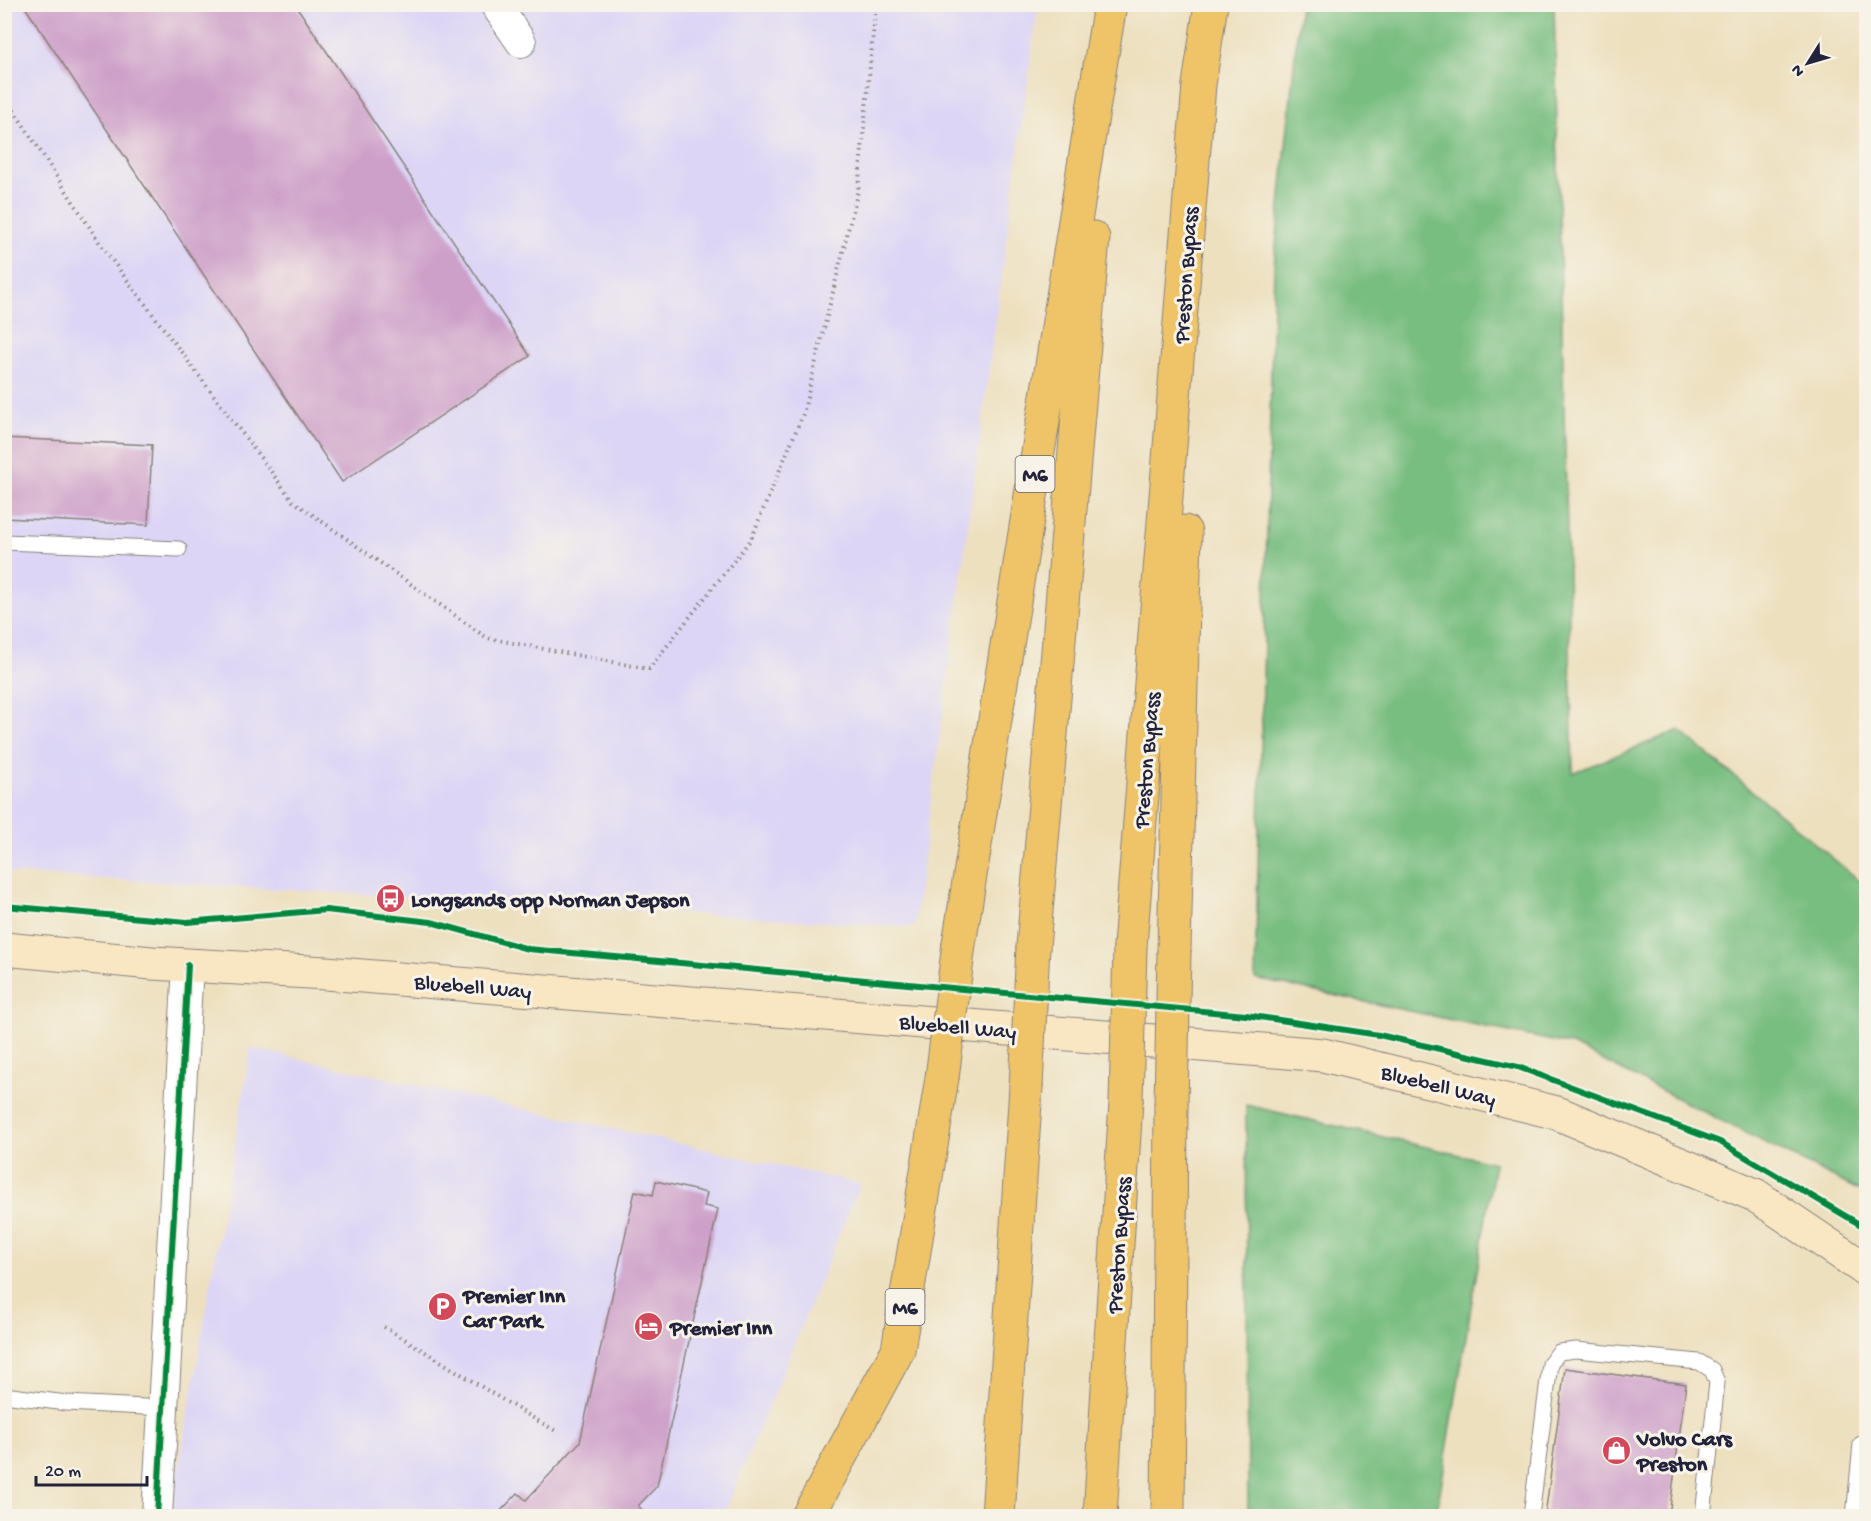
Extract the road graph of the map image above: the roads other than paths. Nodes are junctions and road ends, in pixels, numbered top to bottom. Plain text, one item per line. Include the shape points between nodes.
1 (495, 4) edge
2 (1111, 4) edge
3 (1211, 4) edge
4 (521, 42) dead end
5 (1194, 146) junction
6 (4, 542) edge
7 (179, 549) dead end
8 (4, 949) edge
9 (188, 965) junction
10 (1866, 1270) edge
11 (4, 1395) edge
12 (164, 1408) junction
13 (1861, 1444) dead end
14 (157, 1516) edge
15 (808, 1516) edge
16 (999, 1516) edge
17 (1100, 1516) edge
18 (1168, 1516) edge
19 (1531, 1516) edge
20 (1703, 1516) edge
21 (1854, 1516) edge

1 - 4 street
2 - 15 highway, M6, bridge via 959,944 942,1078 898,1350
2 - 16 highway, M6, bridge via 1033,947
3 - 5 highway, Preston Bypass
5 - 17 highway, Preston Bypass, bridge via 1130,946 1126,1102
5 - 18 highway, bridge via 1171,1106
6 - 7 lane
8 - 9 main road, Bluebell Way
9 - 10 main road, Bluebell Way via 1323,1055 1557,1113 1755,1195
9 - 12 street
11 - 12 lane
12 - 14 street
13 - 21 lane
19 - 20 lane via 1550,1364 1559,1352 1576,1350 1699,1362 1712,1370 1717,1382

